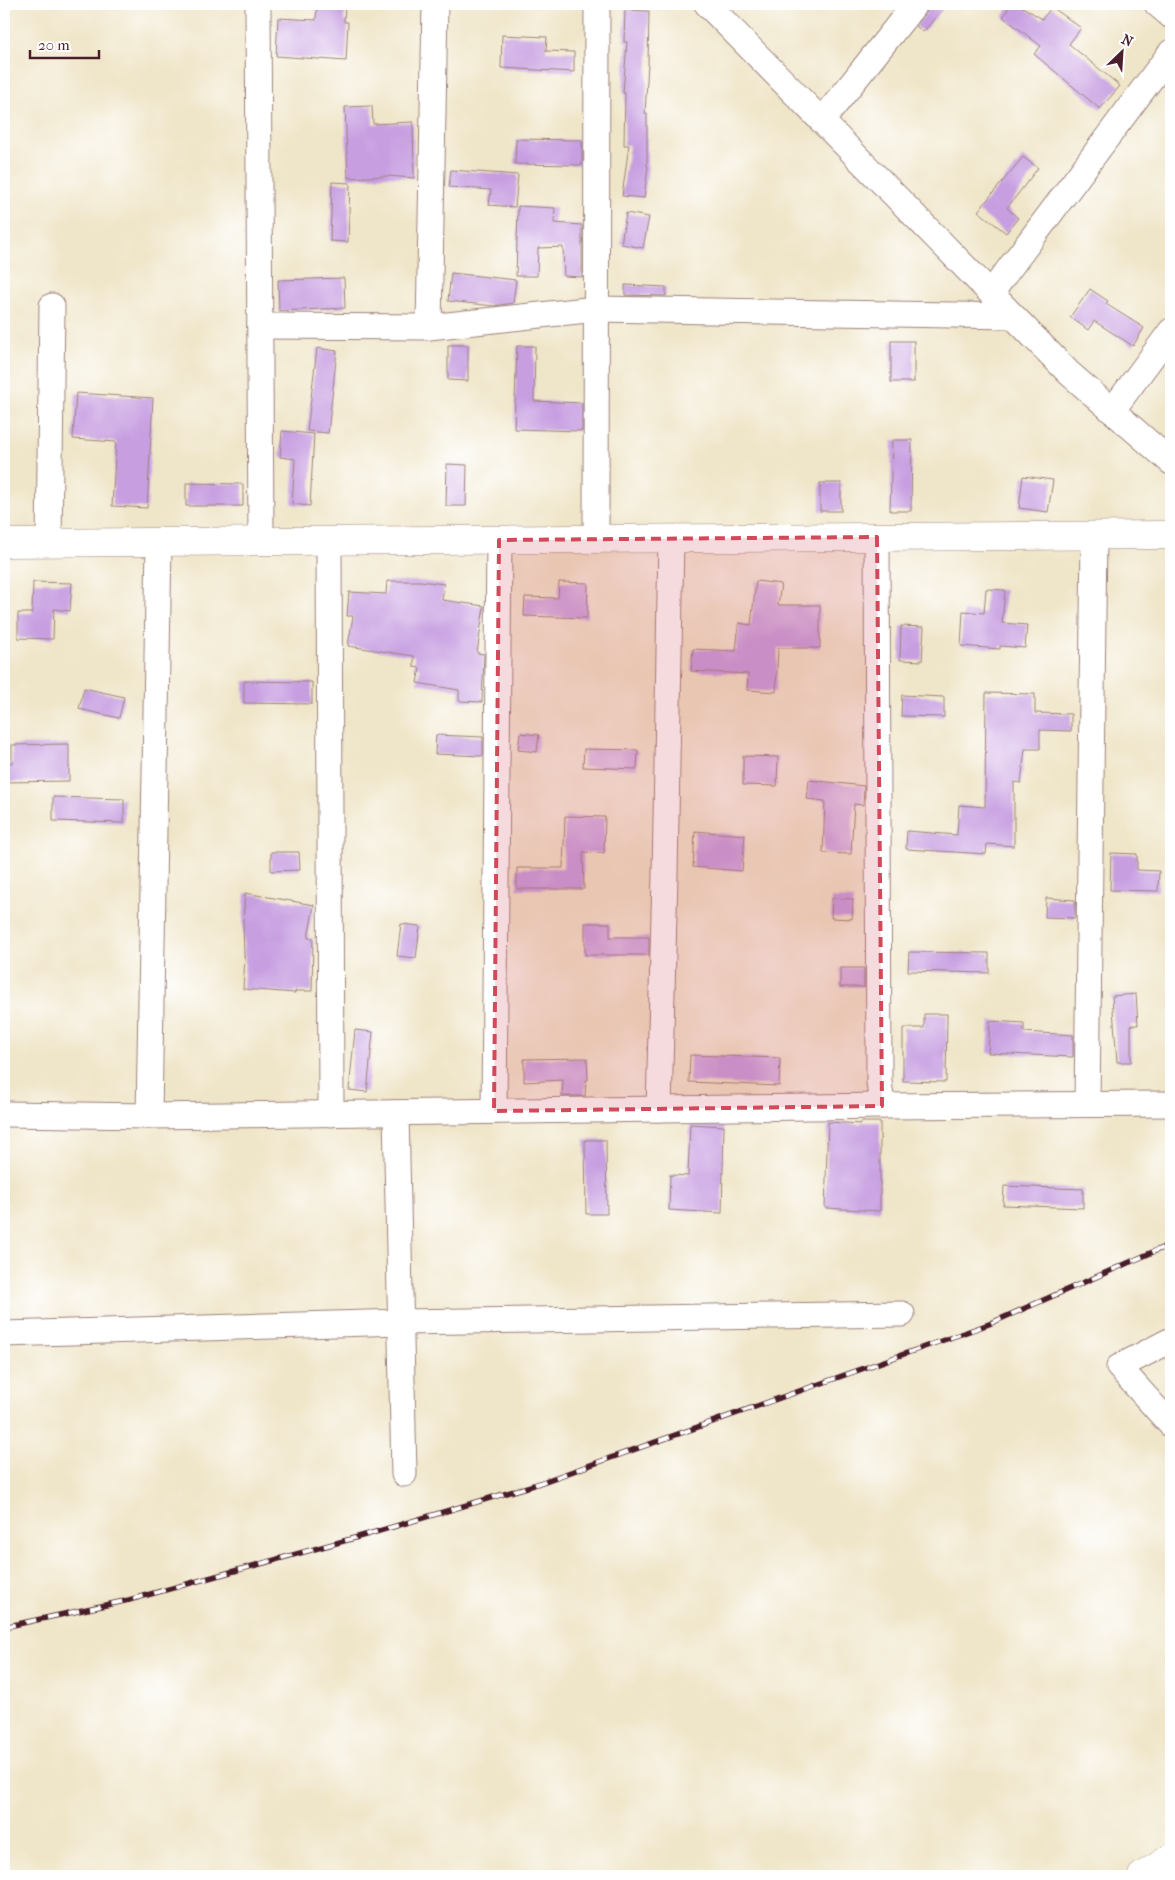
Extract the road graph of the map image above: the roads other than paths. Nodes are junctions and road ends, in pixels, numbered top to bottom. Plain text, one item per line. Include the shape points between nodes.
1 (258, 4) edge
2 (435, 4) edge
3 (597, 4) edge
4 (707, 4) edge
5 (915, 4) edge
6 (1157, 4) edge
7 (1171, 16) edge
8 (1171, 52) edge
9 (822, 121) junction
10 (991, 293) junction
11 (52, 306) dead end
12 (596, 309) junction
13 (1013, 316) junction
14 (260, 326) junction
15 (428, 327) junction
16 (1171, 331) edge
17 (1112, 411) junction
18 (1171, 462) edge
19 (1171, 535) edge
20 (1094, 536) junction
21 (877, 537) junction
22 (596, 539) junction
23 (671, 539) junction
24 (499, 540) junction
25 (329, 541) junction
26 (159, 542) junction
27 (261, 542) junction
28 (4, 543) edge
29 (49, 543) junction
30 (1087, 1104) junction
31 (1171, 1104) edge
32 (882, 1106) junction
33 (659, 1109) junction
34 (494, 1111) junction
35 (396, 1113) junction
36 (4, 1114) edge
37 (331, 1114) junction
38 (149, 1116) junction
39 (902, 1314) dead end
40 (400, 1322) junction
41 (4, 1334) edge
42 (1171, 1340) edge
43 (1171, 1425) edge
44 (404, 1474) dead end
45 (1171, 1858) edge
46 (1142, 1876) edge

1 - 14 street
2 - 15 street
3 - 12 street
4 - 9 street
5 - 9 street
6 - 7 street
8 - 10 street
9 - 10 street
10 - 13 street
11 - 29 street
12 - 13 street
12 - 15 street
12 - 22 street
13 - 17 street
14 - 15 street
14 - 27 street
16 - 17 street
17 - 18 street
19 - 20 street
20 - 21 street
20 - 30 street
21 - 23 street
21 - 32 street via 879,1072
22 - 23 street
22 - 24 street
23 - 33 street
24 - 25 street
24 - 34 street
25 - 27 street
25 - 37 street
26 - 27 street
26 - 29 street
26 - 38 street
28 - 29 street
30 - 31 street
30 - 32 street
32 - 33 street
33 - 34 street
34 - 35 street
35 - 37 street
35 - 40 street
36 - 38 street
37 - 38 street
39 - 40 street
40 - 41 street
40 - 44 street
42 - 43 street via 1120,1367
45 - 46 street

